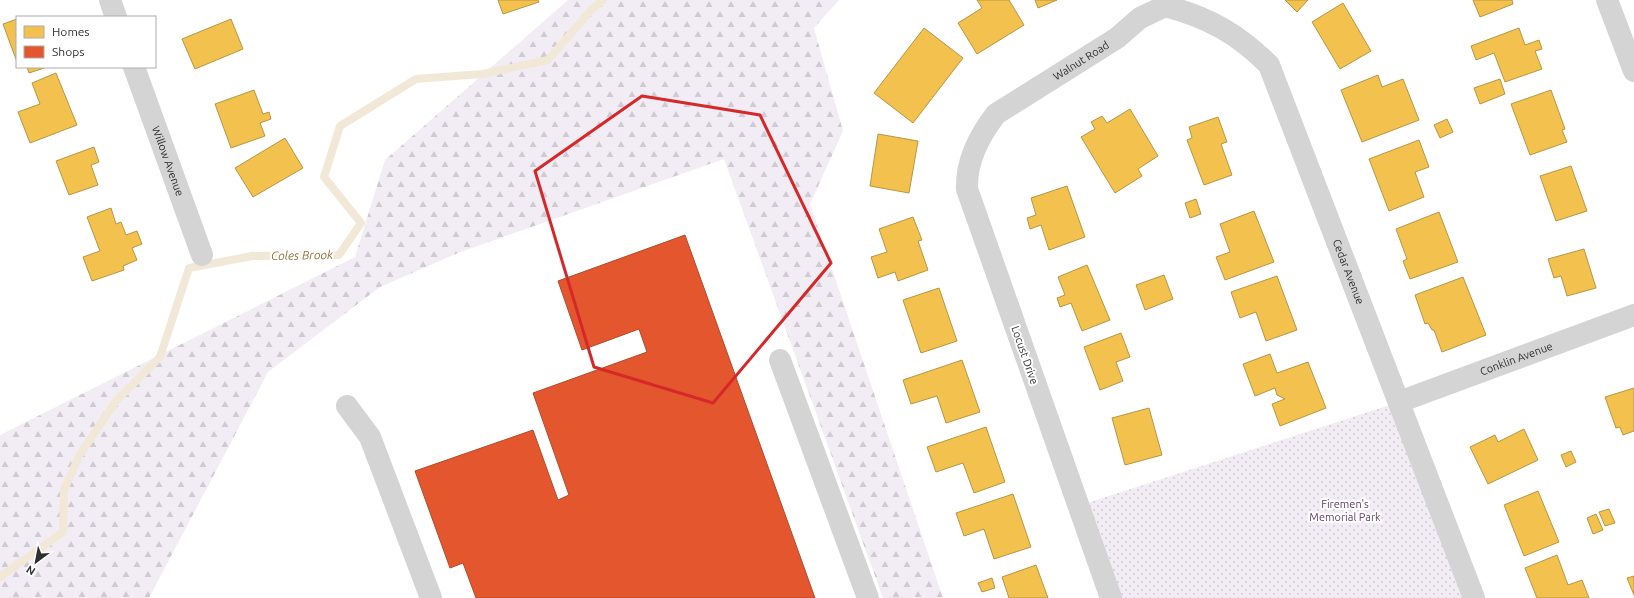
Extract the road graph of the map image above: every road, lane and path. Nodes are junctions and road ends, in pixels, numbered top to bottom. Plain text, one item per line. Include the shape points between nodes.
1 (110, 0) edge
2 (1607, 0) edge
3 (1164, 3) edge
4 (116, 16) edge
5 (1627, 30) edge
6 (134, 68) edge
7 (1634, 71) edge
8 (996, 114) joint
9 (202, 255) dead end
10 (1634, 315) edge
11 (780, 360) dead end
12 (1399, 402) junction
13 (347, 406) dead end
14 (431, 598) edge
15 (868, 598) edge
16 (1111, 598) edge
17 (1474, 598) edge

1 - 4 street
2 - 5 street
3 - 8 street, Walnut Road via 1140,18 1117,38
3 - 12 street, Cedar Avenue via 1217,24 1251,46 1269,65
5 - 7 street
6 - 9 street, Willow Avenue
8 - 16 street, Locust Drive via 974,148 967,189
10 - 12 street, Conklin Avenue
11 - 15 street
12 - 17 street, Cedar Avenue
13 - 14 street via 370,437

